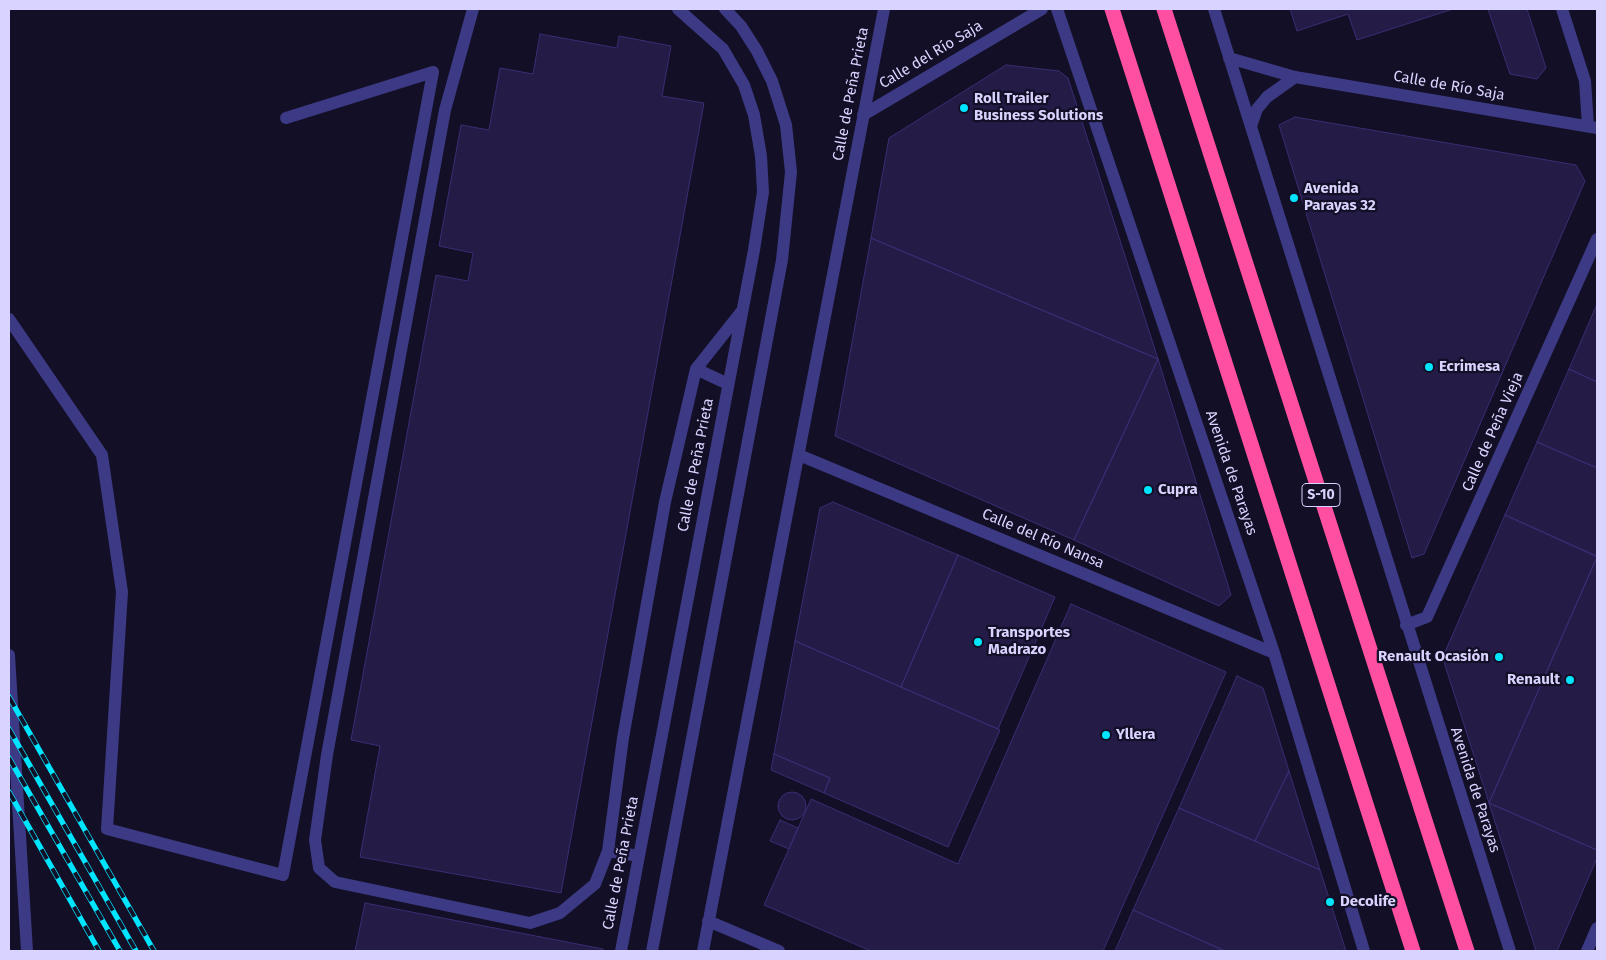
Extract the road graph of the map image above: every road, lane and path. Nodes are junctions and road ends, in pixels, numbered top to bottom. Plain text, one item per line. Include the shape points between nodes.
1 (473, 9) edge
2 (678, 9) edge
3 (725, 9) edge
4 (884, 9) edge
5 (1042, 9) edge
6 (1057, 9) edge
7 (1110, 9) edge
8 (1164, 9) edge
9 (1214, 9) edge
10 (1562, 9) edge
11 (1230, 58) junction
12 (1295, 77) junction
13 (863, 114) junction
14 (286, 118) dead end
15 (1251, 126) junction
16 (1593, 127) edge
17 (1597, 238) edge
18 (742, 311) junction
19 (9, 319) edge
20 (696, 369) junction
21 (728, 384) junction
22 (799, 456) junction
23 (1406, 626) junction
24 (1274, 653) junction
25 (9, 655) edge
26 (608, 851) junction
27 (639, 856) junction
28 (708, 920) junction
29 (1597, 928) edge
30 (28, 951) edge
31 (621, 951) edge
32 (652, 951) edge
33 (703, 951) edge
34 (779, 951) edge
35 (1364, 951) edge
36 (1413, 951) edge
37 (1467, 951) edge
38 (1510, 951) edge
39 (1587, 951) edge

1 - 26 street via 445,110 327,755 315,840 320,868 334,882 530,923 560,913 595,884
2 - 18 street, Calle de Peña Prieta via 723,49 744,85 754,115 763,192
3 - 32 street via 741,26 772,81 786,125 792,172 782,260
4 - 13 street, Calle de Peña Prieta
5 - 13 street, Calle del Río Saja
6 - 24 street, Avenida de Parayas
7 - 36 highway
8 - 37 highway, S-10
9 - 11 street, Avenida de Parayas
10 - 16 street via 1585,82
11 - 12 street, Calle de Río Saja
11 - 15 street, Avenida de Parayas
12 - 15 street via 1267,97 1257,109
12 - 16 street, Calle de Río Saja
13 - 22 street, Calle de Peña Prieta
14 - 19 street via 433,72 283,875 107,829 122,592 102,455
15 - 23 street, Avenida de Parayas
17 - 23 street, Calle de Peña Vieja via 1427,616
18 - 20 street
18 - 21 street, Calle de Peña Prieta
20 - 21 street
20 - 26 street via 665,502 623,738
21 - 27 street, Calle de Peña Prieta
22 - 24 street, Calle del Río Nansa
22 - 28 street, Calle de Peña Prieta
23 - 38 street, Avenida de Parayas
24 - 35 street, Avenida de Parayas
25 - 30 street
26 - 27 street
27 - 31 street, Calle de Peña Prieta
28 - 33 street, Calle de Peña Prieta
28 - 34 street
29 - 39 street

